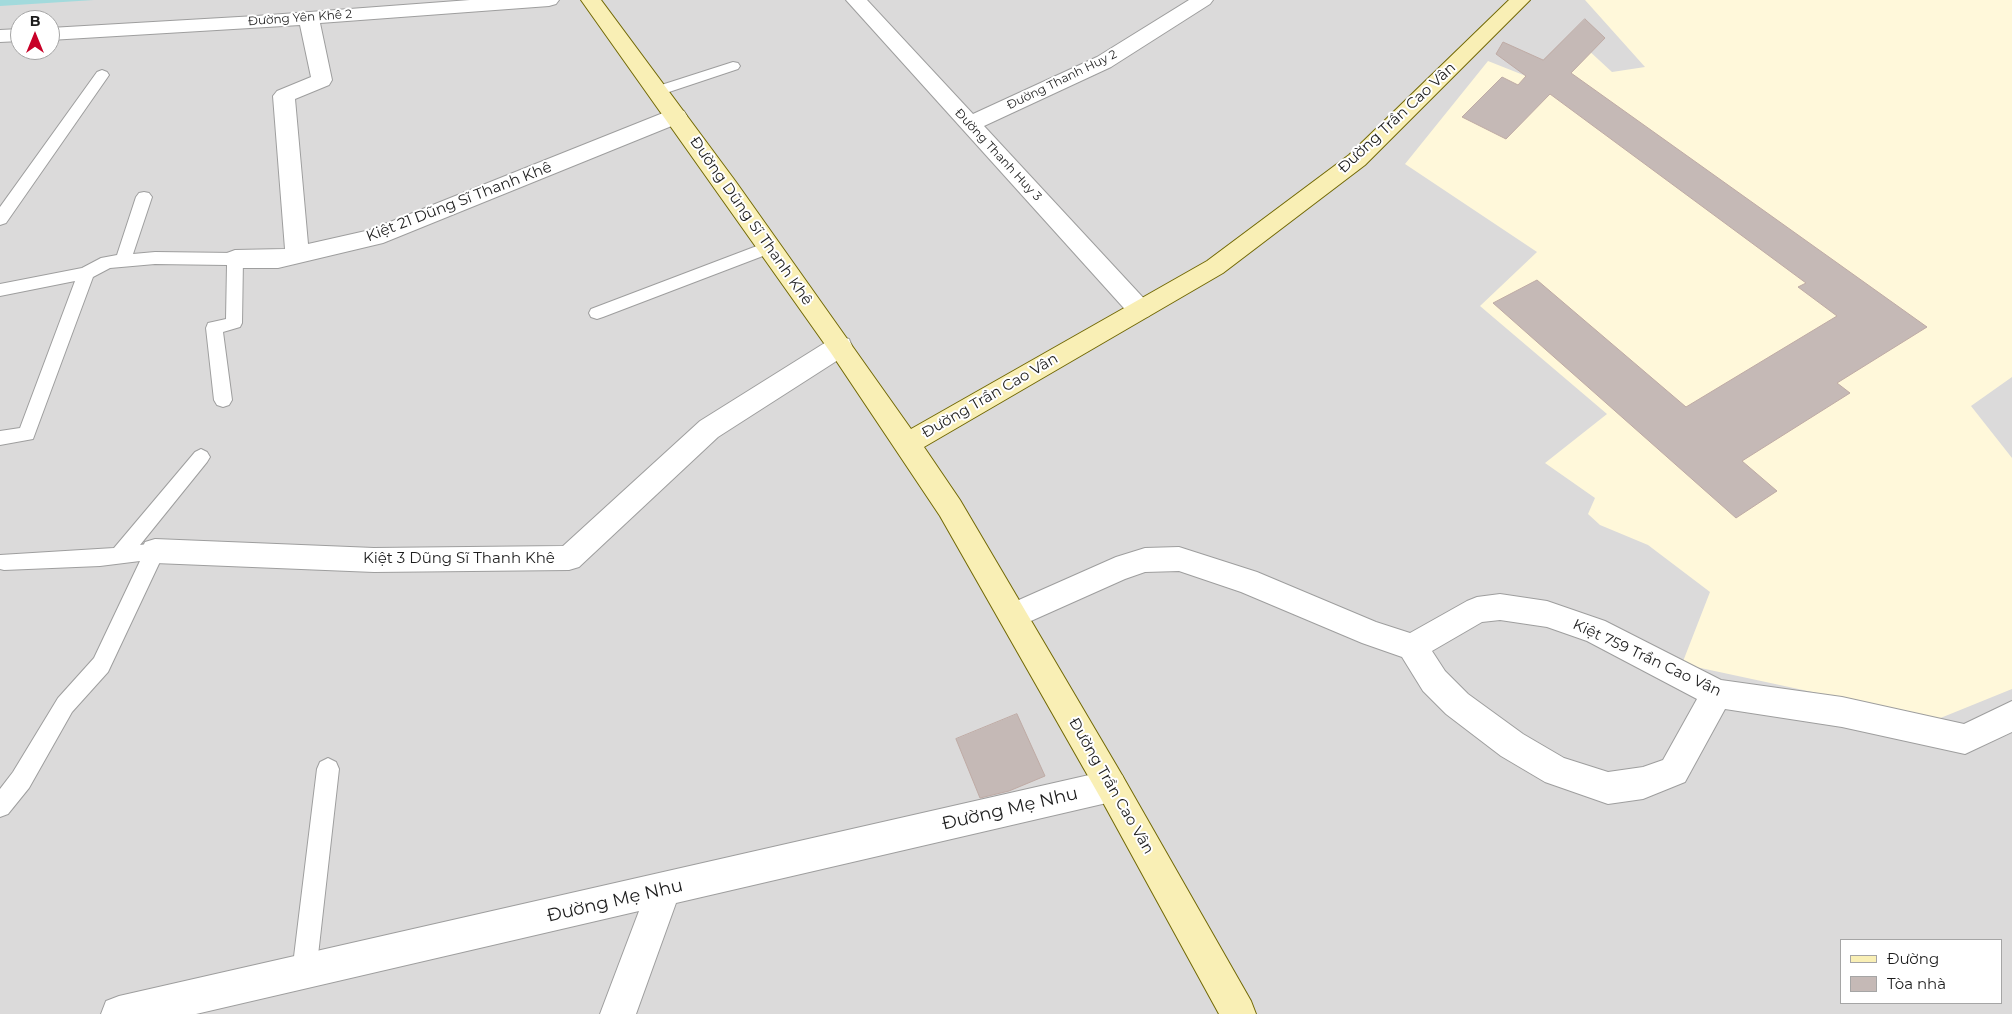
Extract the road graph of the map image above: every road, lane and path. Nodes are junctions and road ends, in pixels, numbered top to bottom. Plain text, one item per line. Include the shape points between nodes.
1 (550, 0) edge
2 (591, 0) edge
3 (856, 0) edge
4 (1203, 0) edge
5 (1520, 0) edge
6 (309, 18) junction
7 (60, 33) edge
8 (733, 66) dead end
9 (102, 76) dead end
10 (658, 91) junction
11 (676, 116) junction
12 (970, 124) junction
13 (144, 197) dead end
14 (0, 219) edge
15 (770, 247) junction
16 (297, 255) junction
17 (235, 259) junction
18 (123, 261) junction
19 (86, 273) junction
20 (0, 290) edge
21 (1140, 310) junction
22 (597, 312) dead end
23 (840, 346) junction
24 (223, 400) dead end
25 (0, 438) edge
26 (907, 444) junction
27 (201, 457) dead end
28 (155, 551) junction
29 (119, 556) junction
30 (4, 562) dead end
31 (1013, 616) junction
32 (1412, 648) junction
33 (1717, 694) junction
34 (2012, 716) edge
35 (328, 769) dead end
36 (1111, 786) junction
37 (0, 806) edge
38 (664, 890) junction
39 (304, 972) junction
40 (119, 1014) edge
41 (618, 1014) edge
42 (1238, 1014) edge

1 - 6 street, Đường Yên Khê 2
2 - 10 main road, Đường Dũng Sĩ Thanh Khê
3 - 12 street, Đường Thanh Huy 3
4 - 12 street, Đường Thanh Huy 2 via 1104,62
5 - 21 main road, Đường Trần Cao Vân via 1357,160 1216,267
6 - 7 street, Đường Yên Khê 2
6 - 16 street via 322,80 284,96
8 - 10 lane
9 - 14 lane
10 - 11 main road, Đường Dũng Sĩ Thanh Khê
11 - 15 main road, Đường Dũng Sĩ Thanh Khê
11 - 16 street, Kiệt 21 Dũng Sĩ Thanh Khê via 375,237
12 - 21 street, Đường Thanh Huy 3
13 - 18 lane
15 - 22 lane
15 - 23 main road, Đường Dũng Sĩ Thanh Khê
16 - 17 street, Kiệt 21 Dũng Sĩ Thanh Khê via 278,259
17 - 18 lane, Kiệt 21 Dũng Sĩ Thanh Khê
17 - 24 lane via 234,322 214,328
18 - 19 lane, Kiệt 21 Dũng Sĩ Thanh Khê via 106,262
19 - 20 lane, Kiệt 21 Dũng Sĩ Thanh Khê
19 - 25 lane via 27,434
21 - 26 main road, Đường Trần Cao Vân
23 - 26 main road, Đường Dũng Sĩ Thanh Khê
23 - 28 street, Kiệt 3 Dũng Sĩ Thanh Khê via 709,429 569,558 374,560
26 - 31 main road, Đường Trần Cao Vân via 950,508
27 - 29 lane
28 - 29 lane
28 - 37 lane via 101,665 65,705 21,780
29 - 30 lane
31 - 32 street via 1138,562 1179,559 1248,581
31 - 36 main road, Đường Trần Cao Vân
32 - 33 street, Kiệt 759 Trần Cao Vân via 1477,610 1500,607 1546,614 1595,630
32 - 33 street via 1434,681 1457,704 1512,745 1556,771 1608,788 1643,783 1674,771
33 - 34 street, Kiệt 759 Trần Cao Vân via 1842,712 1965,740
35 - 39 lane
36 - 38 street, Đường Mẹ Nhu
36 - 42 main road, Đường Trần Cao Vân
38 - 39 street, Đường Mẹ Nhu
38 - 41 street
39 - 40 street, Đường Mẹ Nhu

